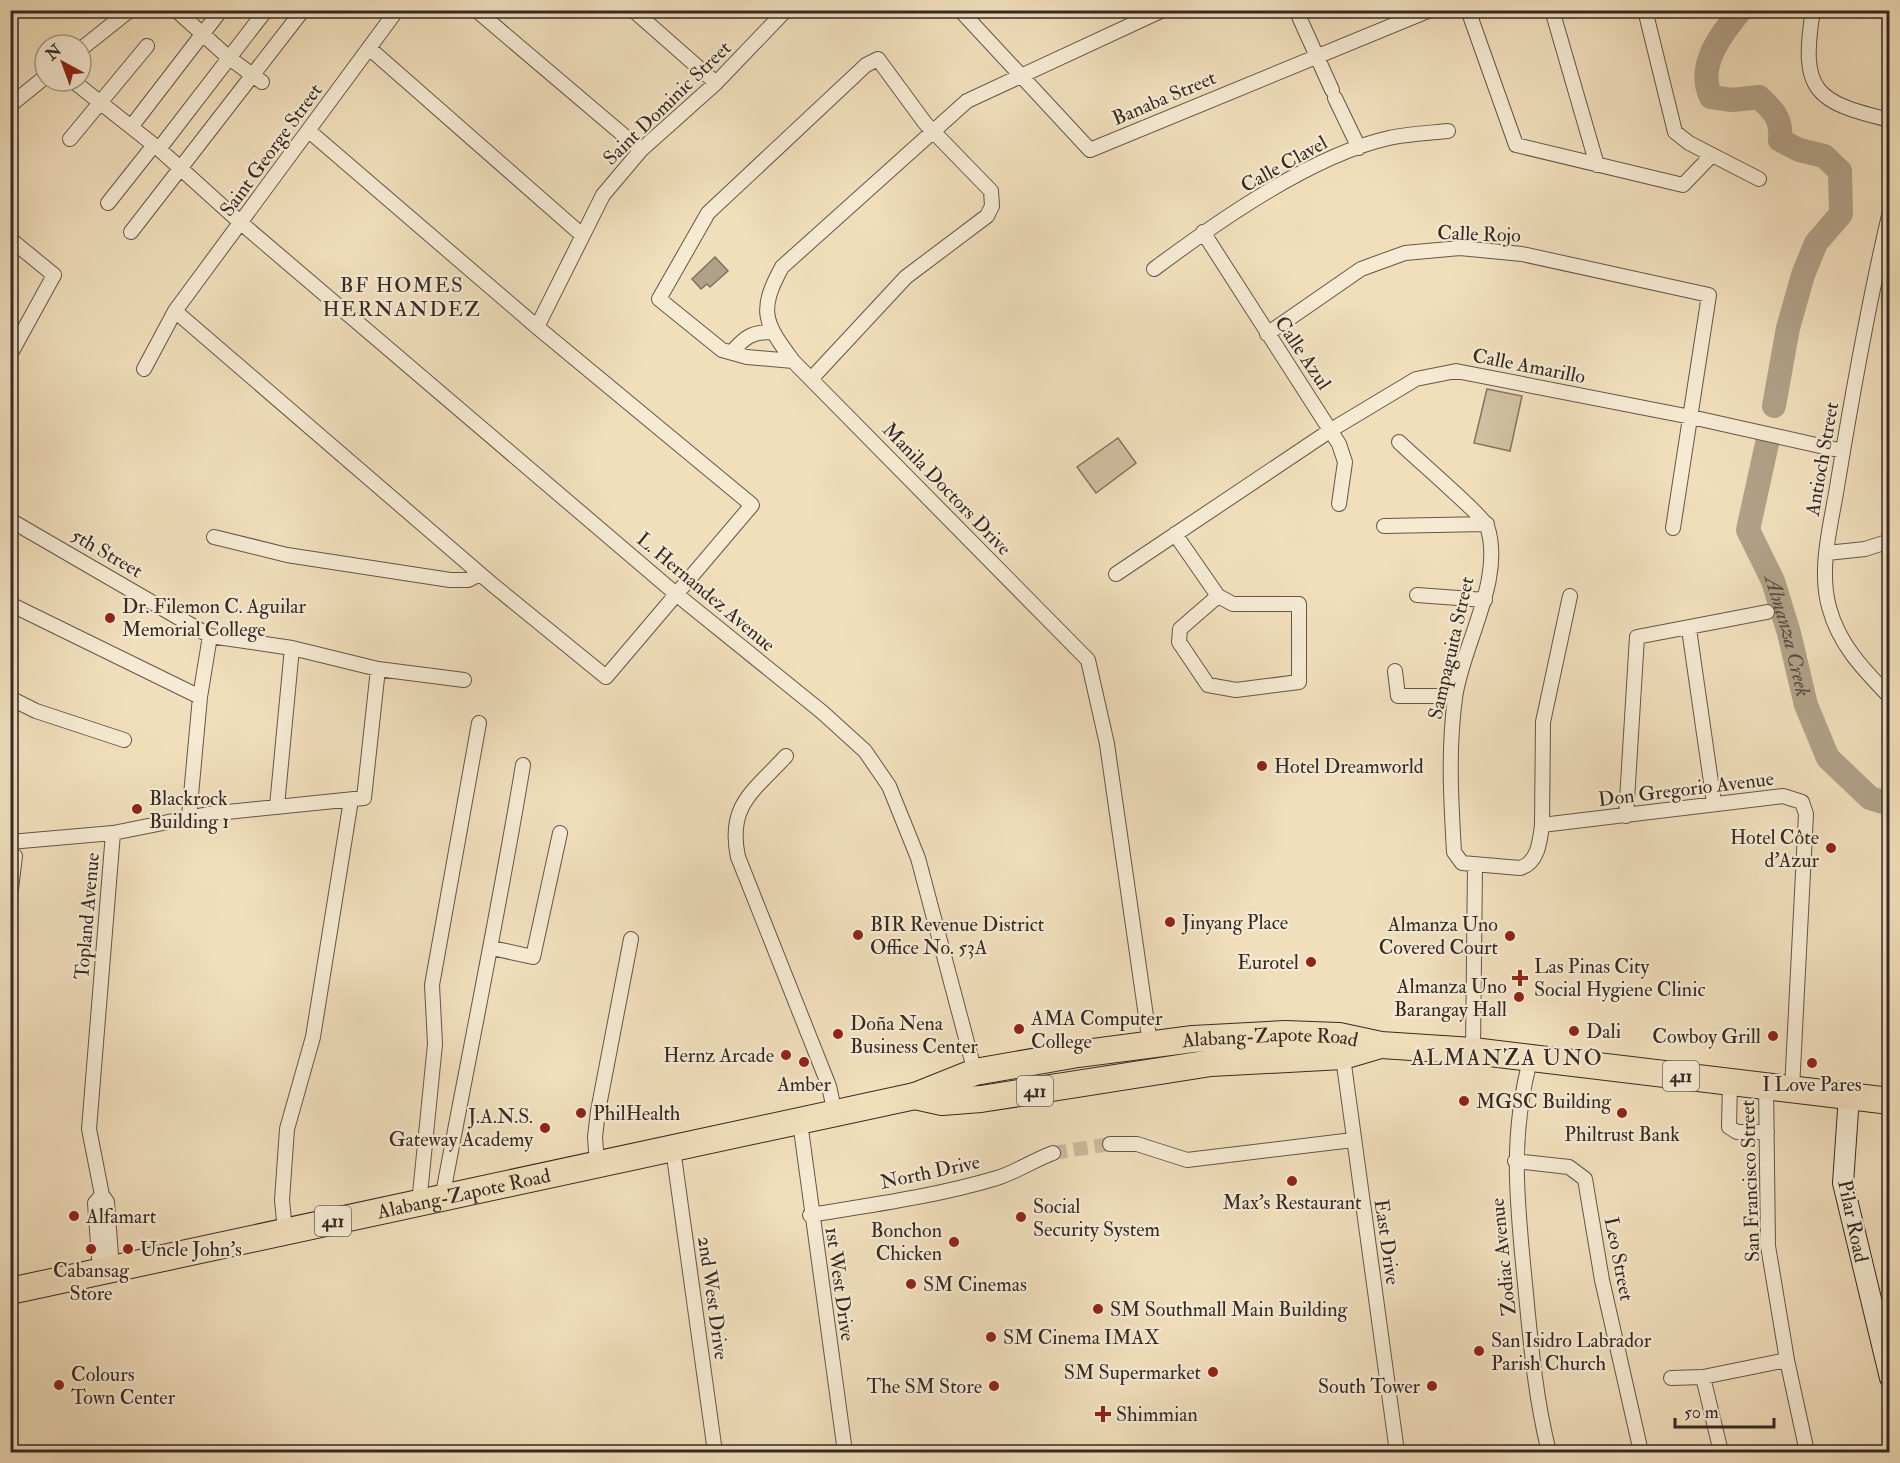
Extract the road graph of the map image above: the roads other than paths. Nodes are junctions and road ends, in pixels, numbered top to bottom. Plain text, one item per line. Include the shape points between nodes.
1 (130, 10) edge
2 (176, 10) edge
3 (222, 10) edge
4 (266, 10) edge
5 (303, 10) edge
6 (397, 10) edge
7 (476, 10) edge
8 (633, 10) edge
9 (960, 10) edge
10 (1163, 10) edge
11 (1296, 10) edge
12 (1430, 10) edge
13 (1468, 10) edge
14 (1552, 10) edge
15 (1646, 10) edge
16 (1813, 10) edge
17 (783, 12) edge
18 (202, 35) junction
19 (93, 39) edge
20 (147, 46) dead end
21 (369, 48) junction
22 (1317, 55) junction
23 (228, 57) junction
24 (1019, 76) junction
25 (257, 79) junction
26 (716, 83) junction
27 (33, 87) edge
28 (87, 93) edge
29 (13, 103) dead end
30 (99, 104) junction
31 (1890, 120) edge
32 (130, 127) junction
33 (309, 131) junction
34 (932, 131) junction
35 (1448, 131) dead end
36 (70, 139) dead end
37 (157, 147) junction
38 (1359, 148) junction
39 (641, 150) junction
40 (1712, 155) junction
41 (1597, 165) junction
42 (181, 169) junction
43 (1759, 179) dead end
44 (108, 203) dead end
45 (1890, 211) edge
46 (241, 223) junction
47 (131, 232) dead end
48 (1203, 232) junction
49 (582, 235) junction
50 (10, 239) edge
51 (1154, 268) dead end
52 (175, 311) junction
53 (537, 327) junction
54 (771, 332) junction
55 (1267, 334) junction
56 (732, 352) junction
57 (11, 353) edge
58 (793, 361) junction
59 (144, 369) dead end
60 (812, 378) junction
61 (1691, 417) junction
62 (1331, 430) junction
63 (1399, 442) dead end
64 (1843, 451) junction
65 (1339, 504) dead end
66 (10, 520) edge
67 (1487, 524) junction
68 (1384, 526) dead end
69 (1673, 528) dead end
70 (1175, 534) junction
71 (214, 537) dead end
72 (1890, 541) edge
73 (1827, 553) junction
74 (480, 574) junction
75 (1116, 574) dead end
76 (676, 594) junction
77 (1417, 595) dead end
78 (1218, 596) junction
79 (1570, 596) dead end
80 (1485, 600) junction
81 (10, 604) edge
82 (1767, 612) dead end
83 (1689, 629) junction
84 (210, 636) junction
85 (292, 648) junction
86 (378, 669) junction
87 (1395, 671) dead end
88 (464, 680) dead end
89 (1455, 696) junction
90 (200, 697) junction
91 (1890, 697) edge
92 (10, 698) edge
93 (479, 723) dead end
94 (124, 740) dead end
95 (786, 756) dead end
96 (523, 765) dead end
97 (358, 799) junction
98 (1714, 803) junction
99 (278, 806) junction
100 (1626, 816) junction
101 (189, 817) junction
102 (1542, 825) junction
103 (113, 833) junction
104 (560, 833) dead end
105 (10, 842) edge
106 (10, 858) edge
107 (1468, 864) junction
108 (10, 897) edge
109 (631, 939) dead end
110 (492, 948) junction
111 (1150, 1044) junction
112 (1341, 1046) junction
113 (1473, 1051) junction
114 (1531, 1058) junction
115 (975, 1072) junction
116 (1730, 1082) junction
117 (1766, 1085) junction
118 (1792, 1089) junction
119 (915, 1096) junction
120 (1849, 1096) junction
121 (981, 1100) junction
122 (1890, 1101) edge
123 (835, 1114) junction
124 (800, 1122) junction
125 (1767, 1132) junction
126 (1353, 1140) junction
127 (1110, 1144) tunnel mouth
128 (673, 1149) junction
129 (1053, 1153) tunnel mouth
130 (1515, 1161) junction
131 (597, 1164) junction
132 (431, 1201) junction
133 (810, 1215) junction
134 (285, 1231) junction
135 (106, 1270) junction
136 (10, 1292) edge
137 (1787, 1360) junction
138 (1703, 1377) junction
139 (1671, 1378) dead end
140 (1890, 1378) edge
141 (715, 1452) edge
142 (845, 1452) edge
143 (1397, 1452) edge
144 (1549, 1452) edge
145 (1641, 1452) edge
146 (1721, 1452) edge
147 (1807, 1452) edge

1 - 19 street
2 - 18 street
3 - 18 street
4 - 23 street
5 - 25 street
6 - 21 street, Saint George Street
7 - 39 street
8 - 26 street
9 - 24 street, Banaba Street
10 - 24 street
11 - 22 street
12 - 22 street, Banaba Street
13 - 41 street via 1516,145
14 - 41 street
15 - 40 street via 1675,132
16 - 31 street via 1807,55 1820,93 1833,104
17 - 26 street, Saint Dominic Street
18 - 23 street
18 - 32 street
20 - 30 street
21 - 33 street, Saint George Street
21 - 49 street
22 - 24 street, Banaba Street via 1090,150
22 - 38 street
23 - 25 street
23 - 37 street
24 - 34 street via 967,101
25 - 42 street
26 - 39 street, Saint Dominic Street
27 - 29 street
28 - 30 street, L. Hernandez Avenue
30 - 32 street, L. Hernandez Avenue
30 - 36 street
32 - 37 street, L. Hernandez Avenue
33 - 46 street, Saint George Street
33 - 53 street
34 - 54 street via 782,267 771,287 766,312
34 - 56 street via 878,59 866,65 708,213 654,301 722,350
34 - 60 street via 991,190 992,206 987,216 906,276
35 - 38 street, Calle Clavel via 1388,138
37 - 42 street, L. Hernandez Avenue
37 - 44 street
38 - 48 street, Calle Clavel via 1322,161
39 - 49 street, Saint Dominic Street via 603,195
40 - 41 street via 1683,185
40 - 43 street
42 - 46 street, L. Hernandez Avenue
42 - 47 street
45 - 64 street, Antioch Street
46 - 52 street, Saint George Street
46 - 76 street, L. Hernandez Avenue
48 - 51 street, Calle Clavel
48 - 55 street, Calle Azul
49 - 53 street, Saint Dominic Street
50 - 57 street via 54,275
52 - 59 street, Saint George Street
52 - 74 street
53 - 76 street via 752,505
54 - 56 street via 745,336
54 - 58 street, Manila Doctors Drive
55 - 61 street, Calle Rojo via 1362,269 1405,253 1460,249 1522,254 1709,296
55 - 62 street, Calle Azul
56 - 58 street
58 - 60 street, Manila Doctors Drive
60 - 111 street, Manila Doctors Drive via 1088,660 1107,744
61 - 62 street, Calle Amarillo via 1456,372 1416,379
61 - 64 street, Calle Amarillo
61 - 69 street
62 - 65 street, Calle Azul via 1345,462
62 - 70 street, Calle Amarillo
63 - 67 street
64 - 73 street, Antioch Street
66 - 84 street, 5th Street
67 - 68 street
67 - 80 street, Sampaguita Street via 1491,548
70 - 75 street, Calle Amarillo
70 - 78 street
71 - 74 street via 287,555 450,580
72 - 73 street via 1865,549
73 - 91 street, Antioch Street via 1828,607 1836,627 1848,652
74 - 76 street via 606,677
76 - 115 street, L. Hernandez Avenue via 865,751 889,786 918,858
77 - 80 street
78 - 78 street via 1233,604 1299,604 1299,682 1236,690 1208,684 1179,642 1180,629
79 - 102 street via 1543,722
80 - 89 street, Sampaguita Street
81 - 90 street
82 - 83 street
83 - 98 street
83 - 100 street via 1637,637
84 - 85 street, 5th Street
84 - 90 street
85 - 86 street, 5th Street
85 - 99 street
86 - 88 street, 5th Street
86 - 97 street
87 - 89 street via 1398,696
89 - 107 street, Sampaguita Street via 1449,758 1454,852
90 - 101 street
92 - 94 street via 36,711
93 - 132 street via 432,986 435,1044
95 - 123 street via 743,804 735,820 734,838 738,857 829,1086
96 - 110 street
97 - 99 street, Topland Avenue
97 - 134 street via 313,1037 287,1129 282,1200
98 - 100 street, Don Gregorio Avenue
98 - 118 street, Don Gregorio Avenue via 1783,796 1802,802 1806,814
99 - 101 street, Topland Avenue
100 - 102 street, Don Gregorio Avenue
101 - 103 street, Topland Avenue
102 - 107 street via 1533,860 1527,866
103 - 105 street
103 - 135 street, Topland Avenue via 89,1129 102,1195 95,1203
104 - 110 street via 533,957
106 - 108 street via 15,856
107 - 113 street, Sampaguita Street
109 - 131 street via 597,1119
110 - 132 street
111 - 112 highway, Alabang-Zapote Road / 411 via 1258,1035
111 - 115 highway, Alabang-Zapote Road / 411
112 - 113 highway, Alabang-Zapote Road / 411
112 - 121 highway, Alabang-Zapote Road / 411
112 - 126 street, East Drive
113 - 114 highway, Alabang-Zapote Road / 411
114 - 116 highway, Alabang-Zapote Road / 411
114 - 130 street, Zodiac Avenue via 1520,1098
115 - 119 highway, Alabang-Zapote Road / 411
115 - 121 street, L. Hernandez Avenue
116 - 117 highway, Alabang-Zapote Road / 411
116 - 125 street via 1731,1129
117 - 118 highway, Alabang-Zapote Road / 411
117 - 125 street, San Francisco Street
118 - 120 highway, Alabang-Zapote Road / 411
119 - 121 highway, Alabang-Zapote Road / 411 via 942,1102
119 - 123 highway, Alabang-Zapote Road / 411
120 - 122 highway, Alabang-Zapote Road / 411
120 - 140 street, Pilar Road via 1843,1183
123 - 124 highway, Alabang-Zapote Road / 411
124 - 128 highway, Alabang-Zapote Road / 411
124 - 133 street, 1st West Drive
125 - 137 street, San Francisco Street via 1768,1246
126 - 127 street via 1187,1160 1137,1144
126 - 143 street, East Drive
128 - 131 highway, Alabang-Zapote Road / 411
128 - 141 street, 2nd West Drive
129 - 133 street, North Drive via 972,1185
130 - 144 street, Zodiac Avenue via 1532,1347
130 - 145 street, Leo Street via 1569,1167 1585,1179 1602,1280
131 - 132 highway, Alabang-Zapote Road / 411
132 - 134 highway, Alabang-Zapote Road / 411
133 - 142 street, 1st West Drive
134 - 135 highway, Alabang-Zapote Road / 411
135 - 136 highway, Alabang-Zapote Road / 411
137 - 138 street
137 - 147 street, San Francisco Street
138 - 139 street
138 - 146 street

